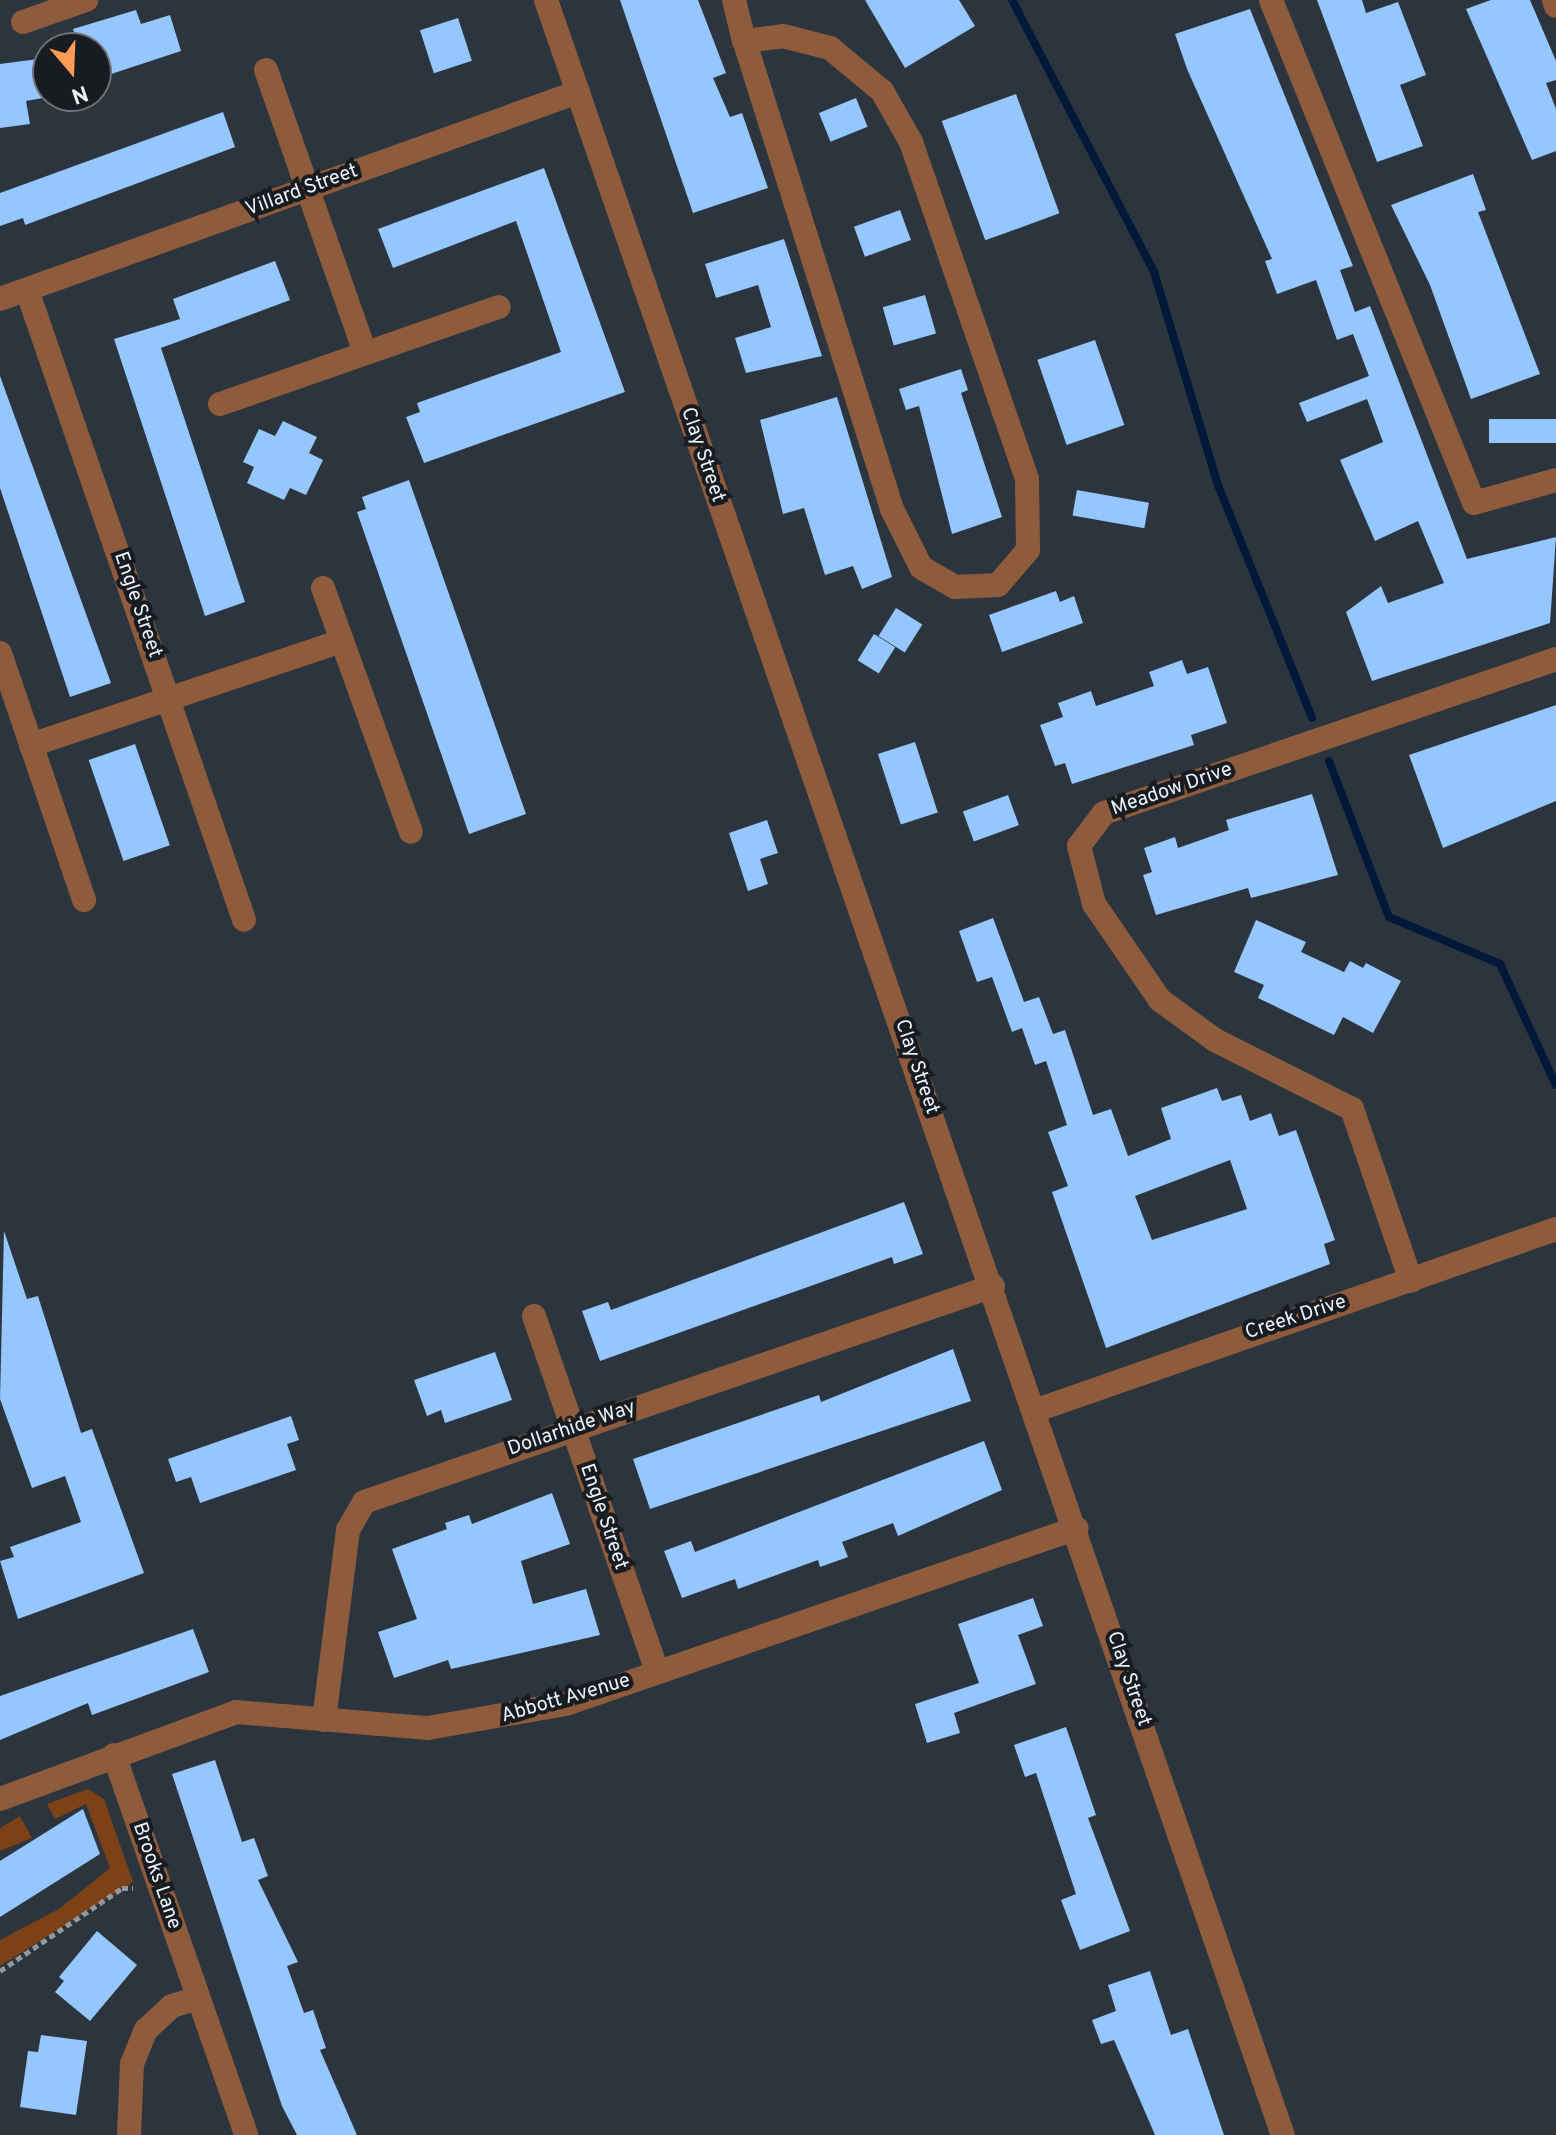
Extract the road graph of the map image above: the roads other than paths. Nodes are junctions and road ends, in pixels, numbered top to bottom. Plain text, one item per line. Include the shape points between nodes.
1 (86, 0) edge
2 (546, 0) edge
3 (734, 0) edge
4 (1271, 0) edge
5 (1554, 0) edge
6 (1556, 6) edge
7 (23, 22) dead end
8 (744, 41) junction
9 (266, 70) dead end
10 (578, 92) junction
11 (307, 189) junction
12 (27, 290) junction
13 (0, 299) edge
14 (499, 307) dead end
15 (365, 353) junction
16 (220, 404) dead end
17 (1556, 480) edge
18 (323, 588) dead end
19 (342, 641) junction
20 (0, 653) edge
21 (1556, 659) edge
22 (169, 697) junction
23 (31, 745) junction
24 (411, 832) dead end
25 (84, 900) dead end
26 (244, 920) dead end
27 (1556, 1229) edge
28 (1411, 1281) junction
29 (993, 1286) junction
30 (534, 1316) dead end
31 (1037, 1410) junction
32 (572, 1429) junction
33 (1077, 1528) junction
34 (657, 1672) junction
35 (324, 1720) junction
36 (114, 1755) junction
37 (0, 1799) edge
38 (198, 1998) junction
39 (129, 2135) edge
40 (246, 2135) edge
41 (1283, 2135) edge

1 - 7 street
2 - 10 street, Clay Street
3 - 8 street
4 - 17 street via 1474,503
5 - 6 street
8 - 8 street via 892,509 921,567 955,587 998,585 1028,550 1027,479 911,142 882,91 830,48 783,36
9 - 11 street
10 - 11 street, Villard Street
10 - 29 street, Clay Street
11 - 12 street, Villard Street
11 - 15 street
12 - 13 street, Villard Street
12 - 22 street, Engle Street
14 - 15 street
15 - 16 street
18 - 19 street
19 - 22 street
19 - 24 street
20 - 23 street
21 - 28 street, Meadow Drive via 1104,813 1079,846 1094,904 1160,1000 1215,1040 1352,1109
22 - 23 street
22 - 26 street, Engle Street
23 - 25 street
27 - 28 street, Creek Drive
28 - 31 street, Creek Drive
29 - 31 street, Clay Street
29 - 32 street, Dollarhide Way
30 - 32 street, Engle Street
31 - 33 street, Clay Street
32 - 34 street, Engle Street
32 - 35 street, Dollarhide Way via 377,1495 353,1515
33 - 34 street, Abbott Avenue
33 - 41 street, Clay Street
34 - 35 street, Abbott Avenue via 499,1720 414,1728
35 - 36 street, Abbott Avenue via 236,1712
36 - 37 street, Abbott Avenue
36 - 38 street, Brooks Lane
38 - 39 street via 172,2006 146,2030 132,2064
38 - 40 street, Brooks Lane

